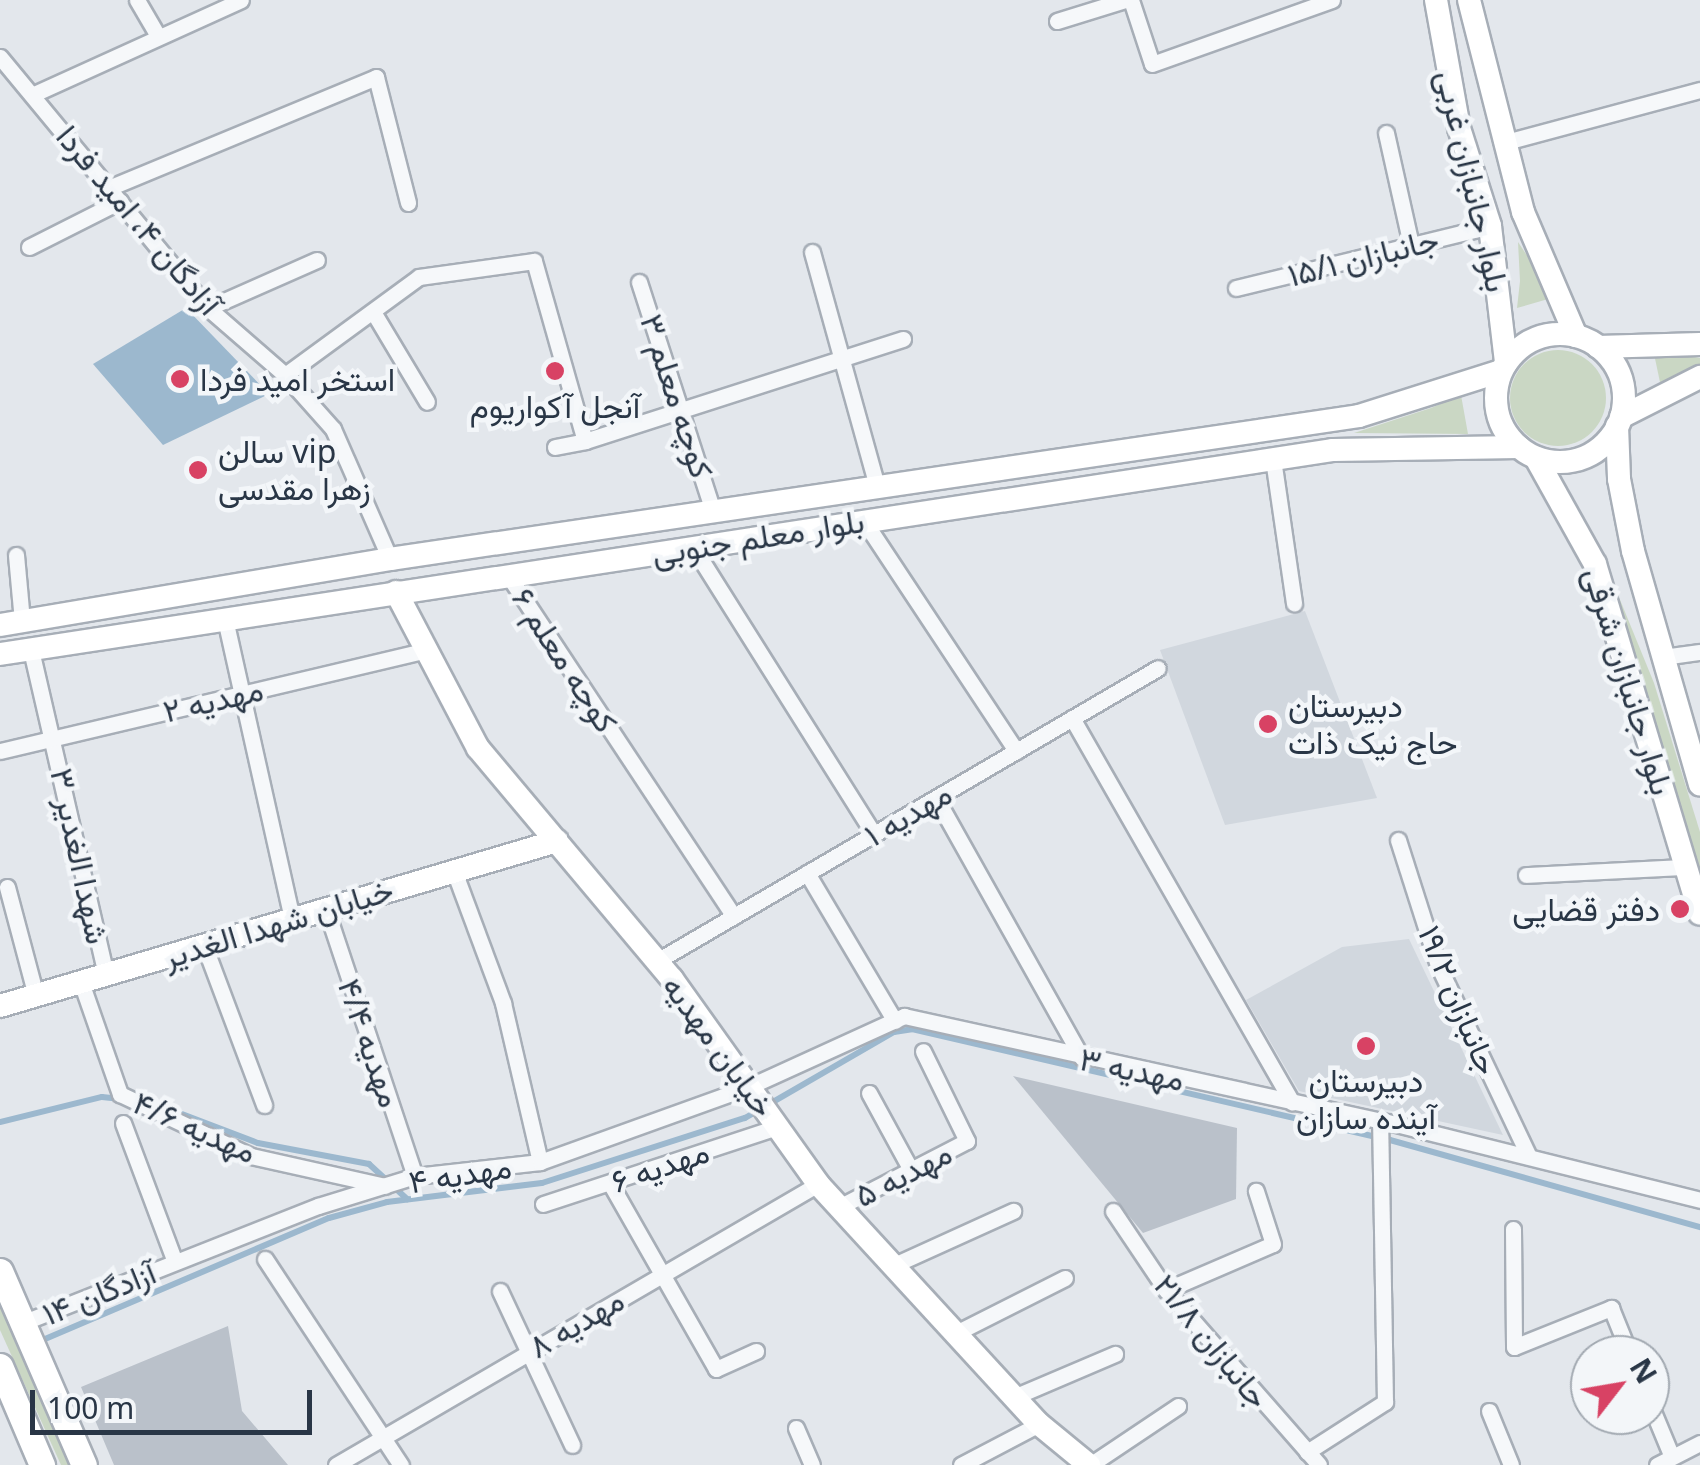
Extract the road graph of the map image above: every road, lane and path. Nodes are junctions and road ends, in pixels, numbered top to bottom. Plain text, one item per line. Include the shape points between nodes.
1 (137, 0) edge
2 (241, 0) edge
3 (1128, 0) edge
4 (1332, 0) edge
5 (1436, 0) edge
6 (1469, 0) edge
7 (1057, 22) dead end
8 (158, 36) junction
9 (0, 58) edge
10 (1700, 90) edge
11 (34, 94) junction
12 (1386, 133) dead end
13 (1502, 143) junction
14 (116, 194) junction
15 (408, 203) dead end
16 (1523, 212) junction
17 (1490, 226) junction
18 (1411, 245) junction
19 (30, 247) dead end
20 (812, 252) dead end
21 (317, 260) dead end
22 (639, 282) dead end
23 (1236, 288) dead end
24 (208, 308) junction
25 (375, 316) junction
26 (1576, 336) junction
27 (903, 339) dead end
28 (1700, 344) edge
29 (1598, 347) junction
30 (846, 359) junction
31 (1504, 367) junction
32 (286, 375) junction
33 (1700, 377) edge
34 (427, 402) dead end
35 (683, 409) junction
36 (1619, 422) junction
37 (584, 441) junction
38 (555, 447) dead end
39 (1528, 452) junction
40 (1273, 459) junction
41 (877, 487) junction
42 (713, 511) junction
43 (864, 521) junction
44 (693, 547) junction
45 (1634, 552) junction
46 (16, 555) dead end
47 (390, 559) junction
48 (1596, 564) junction
49 (508, 575) junction
50 (396, 592) junction
51 (152, 599) junction
52 (1294, 603) dead end
53 (225, 619) junction
54 (11, 623) edge
55 (158, 630) junction
56 (30, 650) junction
57 (426, 650) junction
58 (1700, 652) edge
59 (0, 654) edge
60 (1663, 657) junction
61 (1158, 668) dead end
62 (242, 693) junction
63 (1072, 718) junction
64 (54, 738) junction
65 (0, 750) edge
66 (1016, 751) junction
67 (1700, 784) edge
68 (936, 798) junction
69 (874, 834) junction
70 (556, 840) junction
71 (1398, 840) dead end
72 (1685, 867) junction
73 (454, 871) junction
74 (808, 873) junction
75 (1526, 874) dead end
76 (7, 887) dead end
77 (326, 909) junction
78 (1700, 914) edge
79 (734, 916) junction
80 (292, 919) junction
81 (204, 946) junction
82 (657, 961) junction
83 (106, 975) junction
84 (81, 982) junction
85 (36, 996) junction
86 (0, 1006) edge
87 (895, 1021) junction
88 (923, 1051) dead end
89 (1082, 1058) junction
90 (746, 1088) junction
91 (870, 1093) dead end
92 (1292, 1102) junction
93 (264, 1106) dead end
94 (1380, 1120) junction
95 (123, 1122) dead end
96 (777, 1127) junction
97 (1530, 1157) junction
98 (540, 1162) junction
99 (911, 1170) junction
100 (415, 1176) junction
101 (610, 1183) junction
102 (818, 1184) junction
103 (387, 1186) junction
104 (1256, 1191) dead end
105 (1700, 1200) edge
106 (543, 1204) dead end
107 (840, 1207) junction
108 (1114, 1211) dead end
109 (1014, 1212) dead end
110 (1512, 1229) dead end
111 (265, 1259) dead end
112 (176, 1262) junction
113 (894, 1265) junction
114 (0, 1271) edge
115 (664, 1273) junction
116 (1065, 1278) dead end
117 (500, 1290) dead end
118 (1166, 1290) junction
119 (22, 1323) junction
120 (956, 1333) junction
121 (1622, 1335) edge
122 (529, 1350) junction
123 (756, 1350) dead end
124 (1115, 1354) dead end
125 (0, 1366) edge
126 (1014, 1397) junction
127 (1178, 1406) dead end
128 (1489, 1411) dead end
129 (1038, 1424) junction
130 (796, 1428) dead end
131 (1658, 1435) edge
132 (382, 1438) junction
133 (1700, 1443) edge
134 (572, 1445) dead end
135 (1307, 1452) junction
136 (1664, 1461) edge
137 (42, 1465) edge
138 (84, 1465) edge
139 (336, 1465) edge
140 (401, 1465) edge
141 (812, 1465) edge
142 (961, 1465) edge
143 (1089, 1465) edge
144 (1319, 1465) edge
145 (1510, 1465) edge

1 - 8 street
2 - 8 street
3 - 4 street via 1152,64
3 - 7 street
5 - 17 main road, بلوار جانبازان غربی via 1458,128
6 - 13 main road, بلوار جانبازان غربی
8 - 11 street
9 - 11 street, آزادگان ۴، امید فردا
10 - 13 street
11 - 14 street, آزادگان ۴، امید فردا
12 - 18 street
13 - 16 main road, بلوار جانبازان غربی
14 - 15 street via 376,77
14 - 19 street
14 - 24 street, آزادگان ۴، امید فردا
16 - 17 main road
16 - 26 main road, بلوار جانبازان غربی
17 - 18 street, جانبازان ۱۵/۱
17 - 31 main road, بلوار جانبازان غربی
18 - 23 street, جانبازان ۱۵/۱
20 - 30 street
21 - 24 street
22 - 35 street, کوچه معلم ۳
24 - 32 street, آزادگان ۴، امید فردا
25 - 32 street
25 - 34 street
25 - 37 street via 419,278 534,262
26 - 29 main road
26 - 31 main road via 1529,342
27 - 30 street
28 - 29 main road
29 - 36 main road via 1620,379
30 - 35 street
30 - 41 street
31 - 39 main road via 1498,412
31 - 41 main road, بلوار معلم جنوبی via 1359,416
32 - 47 street, آزادگان ۴، امید فردا via 333,429
33 - 36 main road
35 - 37 street
35 - 42 street, کوچه معلم ۳
36 - 39 main road via 1583,458
36 - 45 main road, بلوار جانبازان شرقی via 1619,479
37 - 38 street
39 - 40 main road, بلوار معلم جنوبی via 1334,450
39 - 48 main road, بلوار جانبازان شرقی
40 - 43 main road, بلوار معلم جنوبی
40 - 52 street
41 - 42 main road, بلوار معلم جنوبی
42 - 47 main road, بلوار معلم جنوبی
43 - 44 main road, بلوار معلم جنوبی
43 - 66 street
44 - 49 main road, بلوار معلم جنوبی
44 - 69 street
45 - 48 main road
45 - 60 main road, بلوار جانبازان شرقی
46 - 54 street
47 - 51 main road, بلوار معلم جنوبی
48 - 72 main road, بلوار جانبازان شرقی
49 - 50 main road, بلوار معلم جنوبی
49 - 79 street, کوچه معلم ۶
50 - 53 main road, بلوار معلم جنوبی
50 - 57 main road, خیابان مهدیه
51 - 54 main road, بلوار معلم جنوبی
51 - 55 main road
53 - 55 main road, بلوار معلم جنوبی
53 - 62 street
55 - 56 main road, بلوار معلم جنوبی
56 - 59 main road, بلوار معلم جنوبی
56 - 64 street, شهدا الغدیر ۳
57 - 62 street, مهدیه ۲
57 - 70 main road, خیابان مهدیه via 478,748
58 - 60 street
60 - 67 main road, بلوار جانبازان شرقی
61 - 63 street, مهدیه ۱
62 - 64 street, مهدیه ۲
62 - 80 street
63 - 66 street, مهدیه ۱
63 - 92 street
64 - 65 street, مهدیه ۲
64 - 83 street, شهدا الغدیر ۳
66 - 68 street, مهدیه ۱
68 - 69 street, مهدیه ۱
68 - 89 street
69 - 74 street, مهدیه ۱
70 - 73 main road, خیابان شهدا الغدیر
70 - 82 main road, خیابان مهدیه
71 - 97 street, جانبازان ۱۹/۲ via 1438,966
72 - 75 street
72 - 78 main road, بلوار جانبازان شرقی
73 - 77 main road, خیابان شهدا الغدیر
73 - 98 street via 503,1003
74 - 79 street, مهدیه ۱
74 - 87 street
76 - 85 street
77 - 80 main road, خیابان شهدا الغدیر
77 - 100 street, مهدیه ۴/۴
79 - 82 street, مهدیه ۱
80 - 81 main road, خیابان شهدا الغدیر
81 - 83 main road, خیابان شهدا الغدیر
81 - 93 street
82 - 90 main road, خیابان مهدیه
83 - 84 main road, خیابان شهدا الغدیر
84 - 85 main road, خیابان شهدا الغدیر
84 - 103 street, مهدیه ۴/۶ via 120,1094 252,1156
85 - 86 main road, خیابان شهدا الغدیر
87 - 89 street, مهدیه ۳ via 904,1016
87 - 90 street, مهدیه ۳
88 - 99 street, مهدیه ۵ via 967,1141
89 - 92 street, مهدیه ۳
90 - 96 main road, خیابان مهدیه
90 - 98 street, مهدیه ۴
91 - 99 street
92 - 94 street, مهدیه ۳
94 - 97 street, مهدیه ۳
94 - 135 street via 1385,1402
95 - 112 street
96 - 101 street, مهدیه ۶
96 - 102 main road, خیابان مهدیه
97 - 105 street, مهدیه ۳
98 - 100 street, مهدیه ۴
99 - 107 street, مهدیه ۵
100 - 103 street, مهدیه ۴
101 - 106 street, مهدیه ۶
101 - 115 street
102 - 107 main road, خیابان مهدیه
102 - 115 street, مهدیه ۸
103 - 112 street, مهدیه ۴
104 - 118 street via 1272,1244
107 - 113 main road, خیابان مهدیه
108 - 118 street, جانبازان ۲۱/۸
109 - 113 street
110 - 121 street via 1514,1346 1611,1308
111 - 132 street
112 - 119 street, آزادگان ۱۴
113 - 120 main road, خیابان مهدیه
114 - 119 main road
115 - 122 street, مهدیه ۸
115 - 123 street via 716,1369
116 - 120 street
117 - 122 street
118 - 135 street, جانبازان ۲۱/۸
119 - 138 main road
120 - 126 main road, خیابان مهدیه
122 - 132 street, مهدیه ۸
122 - 134 street
124 - 126 street
125 - 137 main road
126 - 129 main road, خیابان مهدیه
127 - 143 street
128 - 145 street
129 - 142 street
129 - 143 main road, خیابان مهدیه
130 - 141 street
131 - 136 street
132 - 139 street, مهدیه ۸
132 - 140 street
133 - 136 street
135 - 144 street, جانبازان ۲۱/۸

